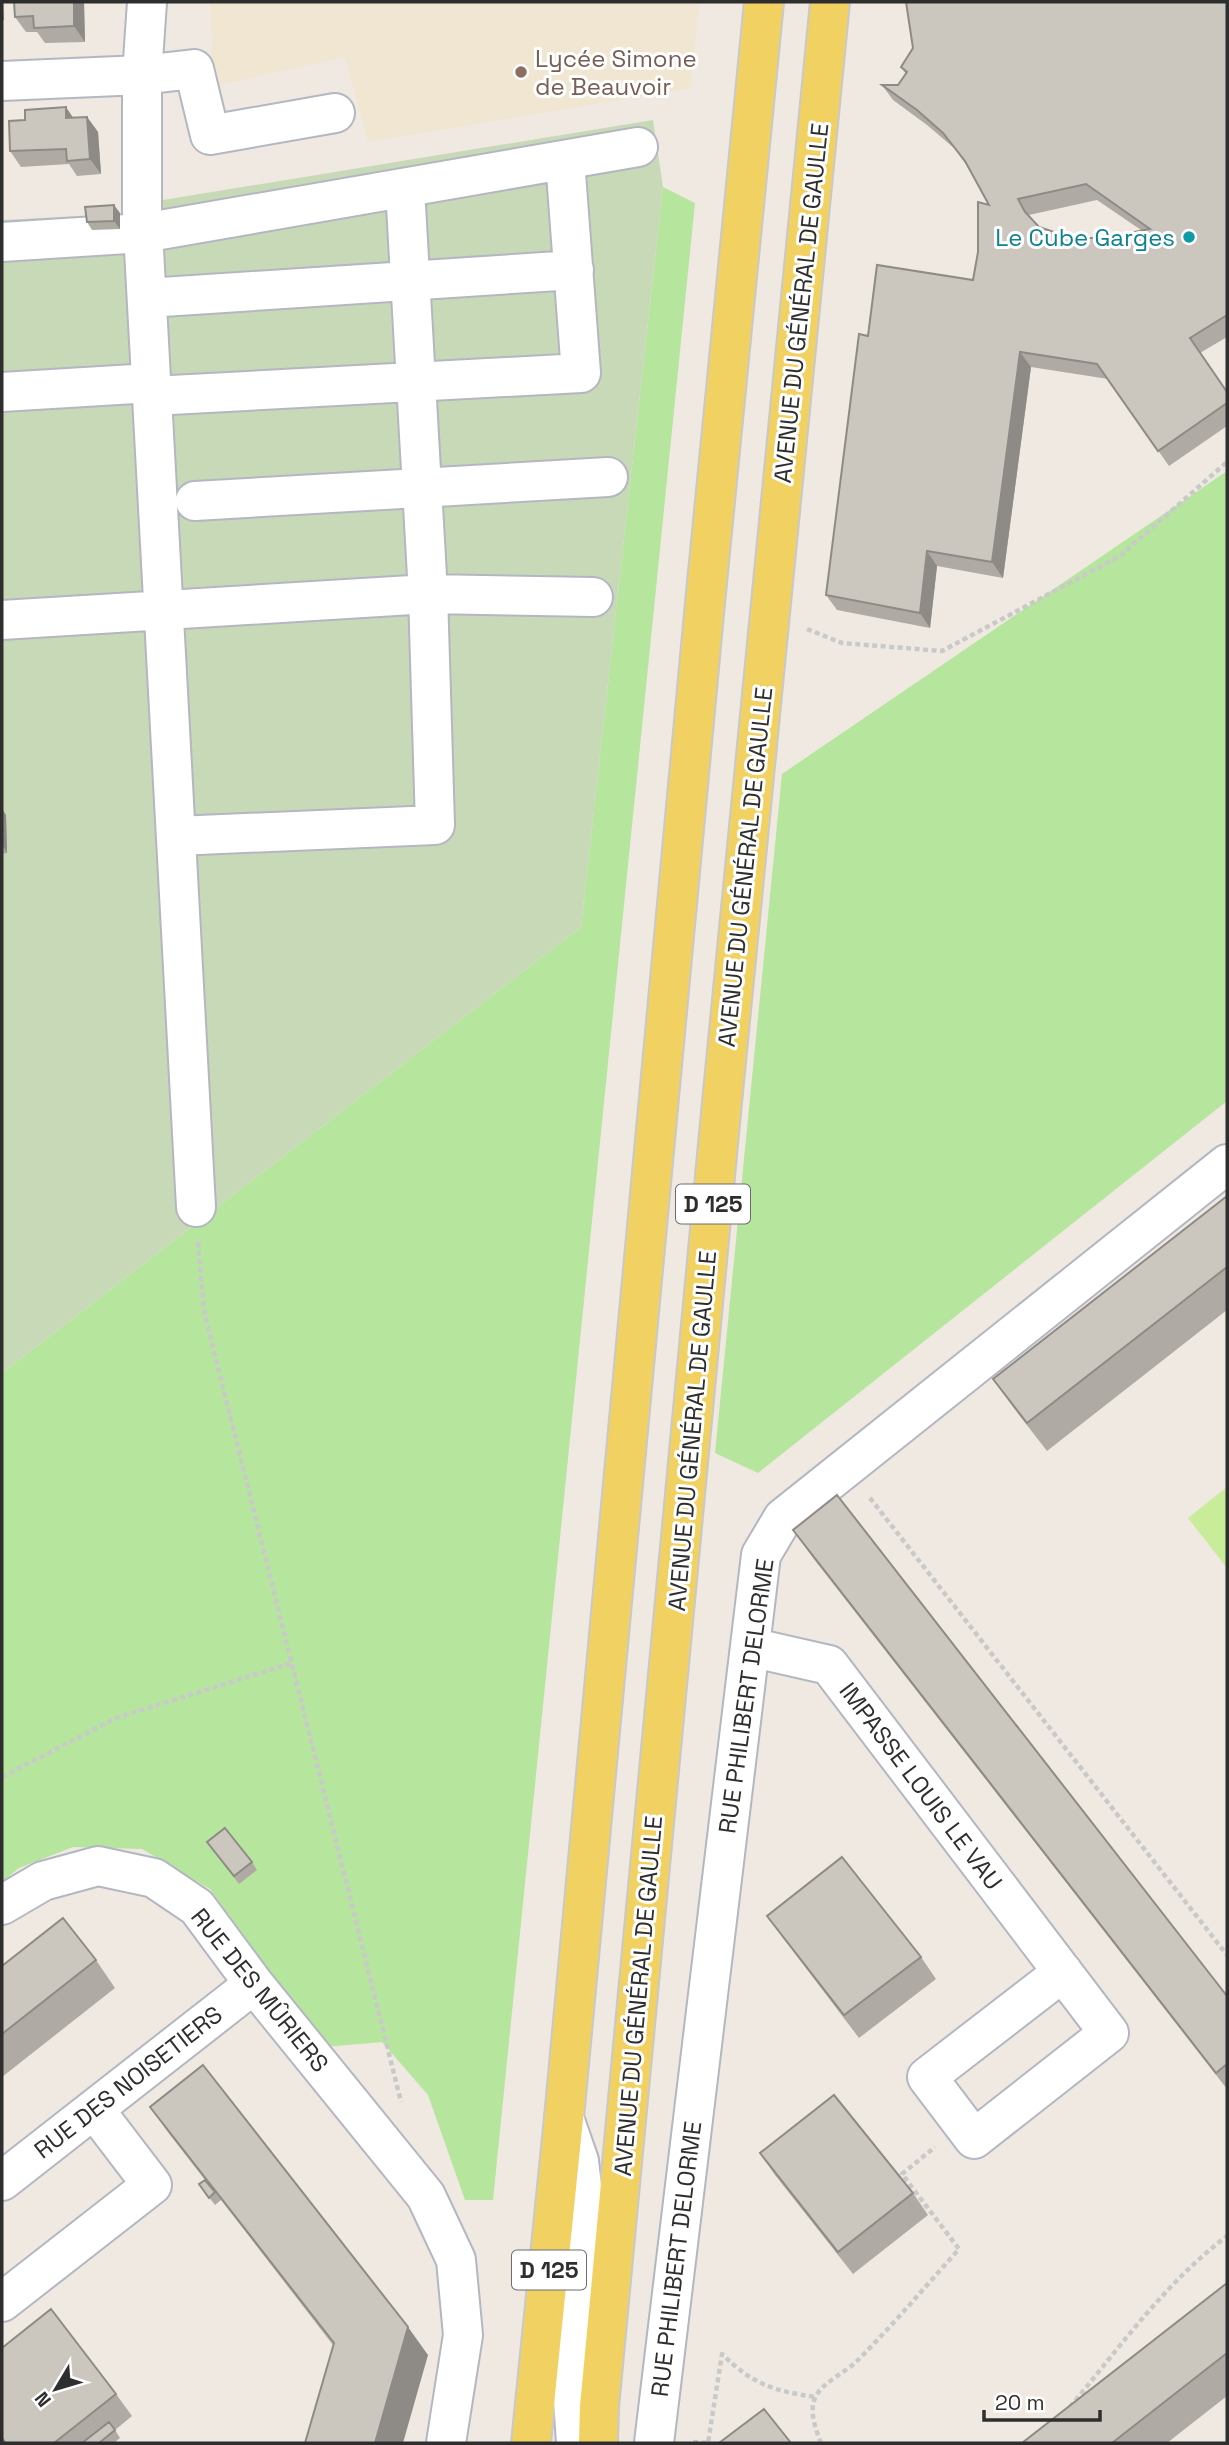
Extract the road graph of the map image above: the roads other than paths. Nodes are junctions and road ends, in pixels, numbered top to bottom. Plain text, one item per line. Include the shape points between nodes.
1 (148, 2) edge
2 (764, 2) edge
3 (830, 2) edge
4 (142, 75) junction
5 (2, 80) edge
6 (335, 113) dead end
7 (638, 147) dead end
8 (565, 160) junction
9 (405, 188) junction
10 (142, 223) junction
11 (2, 242) edge
12 (573, 270) junction
13 (411, 281) junction
14 (147, 298) junction
15 (416, 382) junction
16 (152, 390) junction
17 (2, 392) edge
18 (608, 477) dead end
19 (422, 487) junction
20 (195, 500) dead end
21 (428, 594) junction
22 (593, 597) dead end
23 (163, 610) junction
24 (2, 620) edge
25 (176, 836) junction
26 (1227, 1164) edge
27 (196, 1208) road end
28 (750, 1647) junction
29 (2, 1905) edge
30 (1063, 1972) junction
31 (254, 1984) junction
32 (93, 2109) junction
33 (564, 2118) junction
34 (2, 2181) edge
35 (2, 2302) edge
36 (598, 2425) edge
37 (655, 2430) edge
38 (446, 2443) edge
39 (531, 2443) edge
40 (576, 2443) edge
41 (617, 2443) edge

1 - 4 street
2 - 33 main road, AVENUE DU GÉNÉRAL DE GAULLE / D 125
3 - 36 main road, AVENUE DU GÉNÉRAL DE GAULLE / D 125
4 - 5 street
4 - 6 street via 194,69 210,135
4 - 10 street
7 - 8 street
8 - 9 street
8 - 12 street
9 - 10 street
9 - 13 street
10 - 11 street
10 - 14 street
12 - 13 street
12 - 15 street via 581,373
13 - 14 street
13 - 15 street
14 - 16 street
15 - 16 street
15 - 19 street
16 - 17 street
16 - 23 street
18 - 19 street
19 - 20 street
19 - 21 street
21 - 22 street
21 - 23 street
21 - 25 street via 435,825
23 - 24 street
23 - 25 street
25 - 27 street
26 - 28 street, RUE PHILIBERT DELORME via 783,1518 761,1555
28 - 30 street, IMPASSE LOUIS LE VAU via 829,1665
28 - 37 street, RUE PHILIBERT DELORME
29 - 31 street, RUE DES MÛRIERS via 43,1881 98,1866 154,1878 197,1907
30 - 30 street, IMPASSE LOUIS LE VAU via 1110,2033 974,2139 927,2077
31 - 32 street, RUE DES NOISETIERS
31 - 38 street, RUE DES MÛRIERS via 426,2196 456,2260 463,2334
32 - 34 street, RUE DES NOISETIERS
32 - 35 street via 152,2185
33 - 39 main road, AVENUE DU GÉNÉRAL DE GAULLE / D 125
33 - 40 street, AVENUE DU GÉNÉRAL DE GAULLE via 579,2161 583,2195 569,2339
36 - 41 street

